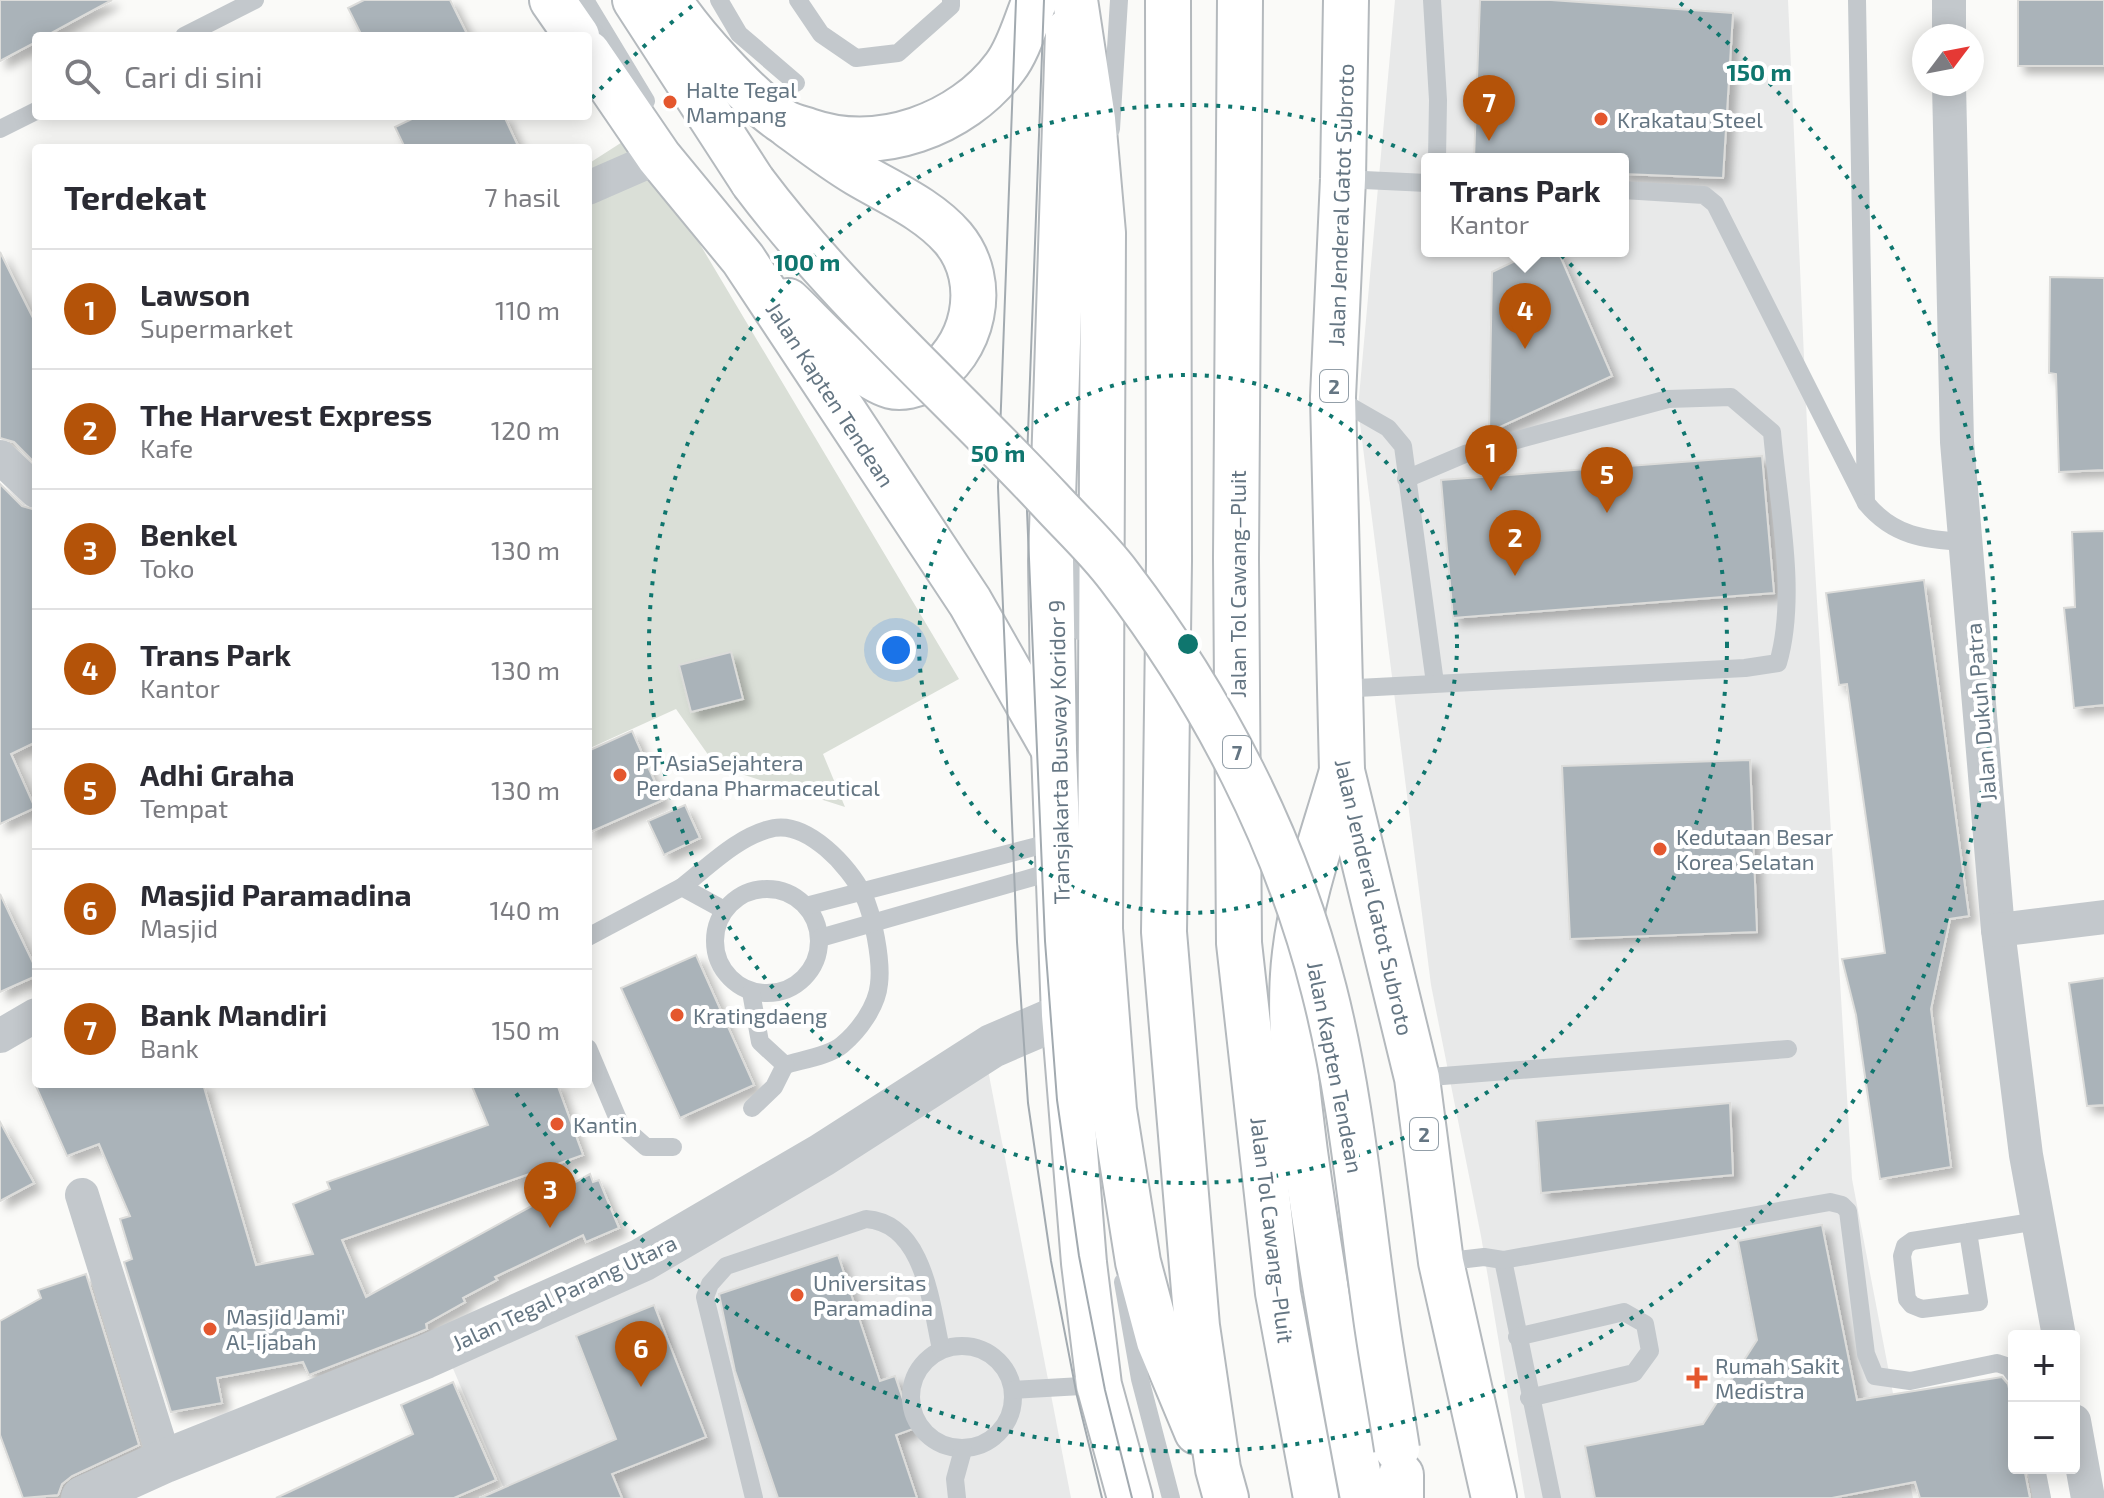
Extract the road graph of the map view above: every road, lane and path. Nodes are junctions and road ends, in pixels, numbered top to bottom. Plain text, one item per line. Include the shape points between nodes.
1 (255, 0) edge
2 (719, 0) edge
3 (798, 0) edge
4 (951, 0) edge
5 (1035, 0) edge
6 (1072, 0) edge
7 (1119, 0) edge
8 (1168, 0) edge
9 (1240, 0) edge
10 (1346, 0) edge
11 (1432, 0) edge
12 (1857, 0) edge
13 (1949, 0) edge
14 (650, 6) edge
15 (1949, 24) edge
16 (192, 32) edge
17 (592, 35) edge
18 (1949, 96) edge
19 (789, 102) junction
20 (32, 113) edge
21 (0, 129) edge
22 (658, 132) junction
23 (1437, 153) edge
24 (1343, 179) junction
25 (1421, 183) edge
26 (592, 185) edge
27 (1629, 190) edge
28 (1103, 233) junction
29 (743, 259) junction
30 (1083, 360) dead end
31 (1333, 397) junction
32 (0, 457) edge
33 (1406, 479) junction
34 (32, 487) edge
35 (1866, 503) junction
36 (1080, 510) dead end
37 (1965, 542) junction
38 (1080, 648) dead end
39 (1435, 683) junction
40 (1337, 689) junction
41 (1054, 750) junction
42 (1342, 771) junction
43 (1065, 842) junction
44 (682, 887) junction
45 (862, 893) junction
46 (806, 906) junction
47 (724, 910) junction
48 (2104, 917) edge
49 (873, 924) junction
50 (1998, 930) junction
51 (592, 935) edge
52 (820, 938) junction
53 (751, 992) junction
54 (1064, 1015) junction
55 (32, 1017) edge
56 (0, 1036) edge
57 (1788, 1049) dead end
58 (592, 1058) edge
59 (785, 1065) junction
60 (1417, 1078) junction
61 (752, 1108) dead end
62 (673, 1147) dead end
63 (82, 1195) dead end
64 (2038, 1221) junction
65 (1968, 1232) junction
66 (1503, 1260) junction
67 (1441, 1262) junction
68 (2058, 1330) edge
69 (1517, 1337) junction
70 (941, 1349) junction
71 (2008, 1367) edge
72 (1099, 1385) junction
73 (1013, 1390) junction
74 (1529, 1398) junction
75 (963, 1450) junction
76 (2080, 1454) edge
77 (2037, 1474) edge
78 (144, 1478) edge
79 (1402, 1480) edge
80 (1222, 1483) edge
81 (83, 1498) edge
82 (754, 1498) edge
83 (957, 1498) edge
84 (1130, 1498) edge
85 (1171, 1498) edge
86 (1316, 1498) edge
87 (1363, 1498) edge
88 (1494, 1498) edge
89 (1552, 1498) edge
90 (2042, 1498) edge
91 (2088, 1498) edge

1 - 16 lane
2 - 19 lane
3 - 4 lane via 821,34 856,58 898,53 951,6
5 - 19 main road via 1006,66 966,106 925,128 837,141
6 - 28 main road via 1093,119
6 - 41 main road via 1051,561
7 - 28 lane
8 - 80 main road via 1164,932 1197,1326
9 - 86 main road, Jalan Tol Cawang–Pluit / 7 via 1239,943 1278,1293
10 - 24 main road, Jalan Jenderal Gatot Subroto / 2
11 - 23 lane
12 - 35 lane
13 - 15 street
14 - 19 main road
14 - 79 main road, Jalan Kapten Tendean, bridge via 793,235 1118,573 1190,676 1249,784 1289,876 1325,990 1353,1133
17 - 22 main road, Jalan Kapten Tendean
18 - 37 street, Jalan Dukuh Patra via 1956,426
19 - 29 main road via 828,156 922,212 953,239 966,259 972,283 969,327 958,354 941,371 917,384 894,387 875,379
20 - 21 lane
22 - 26 street
22 - 29 main road, Jalan Kapten Tendean
24 - 25 lane
24 - 31 main road, Jalan Jenderal Gatot Subroto / 2
27 - 35 lane via 1689,192 1715,204
28 - 30 lane
28 - 80 main road via 1100,929 1114,1110 1138,1262 1159,1341
29 - 41 main road, Jalan Kapten Tendean via 970,602
31 - 33 lane via 1388,428 1403,446
31 - 40 main road, Jalan Jenderal Gatot Subroto / 2
32 - 34 street
33 - 39 lane
33 - 39 lane via 1465,454 1668,399 1731,397 1772,432 1786,583 1787,634 1778,663
35 - 37 lane via 1891,527 1922,540
36 - 38 lane, Transjakarta Busway Koridor 9
37 - 50 street, Jalan Dukuh Patra
39 - 40 lane
40 - 42 main road, Jalan Jenderal Gatot Subroto / 2
41 - 43 main road
42 - 60 main road, Jalan Jenderal Gatot Subroto / 2
42 - 87 main road via 1301,923 1293,1004 1299,1106 1323,1284
43 - 45 lane
43 - 49 lane
43 - 54 main road
43 - 85 lane, Transjakarta Busway Koridor 9 via 1093,1023 1121,1275 1140,1379
44 - 45 lane via 742,841 776,828 797,830 813,840
44 - 47 lane
44 - 51 lane
45 - 46 lane
45 - 49 lane
46 - 47 lane via 783,892 755,890
46 - 52 lane
47 - 53 lane via 714,942 717,958 731,979
48 - 50 street
49 - 52 lane
49 - 59 lane via 879,984 868,1016 841,1047
50 - 64 street, Jalan Dukuh Patra
52 - 53 lane via 812,971 800,983 777,993
53 - 59 lane via 760,1042
54 - 72 main road
54 - 78 street, Jalan Tegal Parang Utara via 992,1046 822,1155 642,1260
55 - 56 street
57 - 60 lane
58 - 62 lane via 620,1124 646,1147
59 - 61 lane via 774,1087
60 - 67 main road, Jalan Jenderal Gatot Subroto / 2
63 - 78 street
64 - 65 lane
64 - 68 street, Jalan Dukuh Patra
65 - 65 lane via 1905,1246 1907,1299 1912,1305 1922,1309 1979,1302
66 - 67 lane
66 - 69 lane
66 - 71 lane via 1830,1202 1848,1211 1866,1354 1875,1376 1910,1381 1997,1363
67 - 88 main road, Jalan Jenderal Gatot Subroto / 2
69 - 74 lane
69 - 74 lane via 1624,1312 1645,1324 1650,1351 1634,1373
70 - 73 lane via 965,1345 987,1352 1005,1369
70 - 75 lane via 919,1366 909,1394 915,1422 935,1442
70 - 82 lane via 915,1251 897,1228 877,1220 866,1219 726,1266 705,1297
72 - 73 lane
72 - 84 main road
73 - 75 lane via 1012,1412 1001,1431 984,1445
74 - 89 lane
75 - 83 lane via 955,1479
76 - 91 street
77 - 90 lane
78 - 81 street, Jalan Tegal Parang Utara

